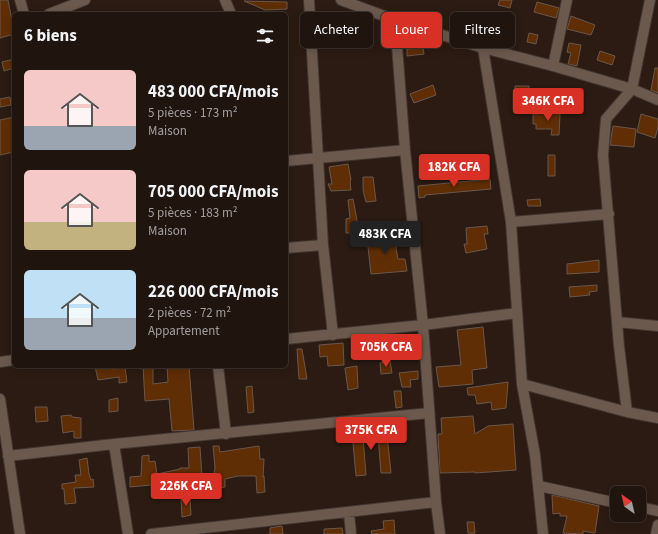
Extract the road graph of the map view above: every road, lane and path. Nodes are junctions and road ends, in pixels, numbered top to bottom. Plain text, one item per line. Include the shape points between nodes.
1 (20, 0) edge
2 (85, 0) edge
3 (226, 0) edge
4 (310, 0) edge
5 (341, 0) edge
6 (567, 0) edge
7 (650, 0) edge
8 (23, 12) edge
9 (54, 12) edge
10 (230, 12) edge
11 (381, 15) edge
12 (397, 48) edge
13 (483, 48) joint
14 (552, 66) junction
15 (632, 89) junction
16 (658, 100) edge
17 (405, 150) junction
18 (319, 158) junction
19 (288, 161) edge
20 (609, 214) junction
21 (511, 222) junction
22 (323, 245) junction
23 (288, 248) edge
24 (517, 313) junction
25 (617, 322) junction
26 (423, 326) junction
27 (658, 326) edge
28 (333, 334) junction
29 (288, 339) edge
30 (12, 360) edge
31 (0, 362) edge
32 (218, 368) edge
33 (522, 384) junction
34 (0, 399) edge
35 (627, 412) junction
36 (429, 413) junction
37 (658, 418) edge
38 (226, 434) junction
39 (114, 444) junction
40 (8, 456) junction
41 (539, 486) junction
42 (610, 501) edge
43 (436, 502) junction
44 (646, 508) edge
45 (658, 511) edge
46 (349, 513) junction
47 (658, 525) edge
48 (20, 534) edge
49 (128, 534) edge
50 (151, 534) edge
51 (351, 534) edge
52 (440, 534) edge
53 (543, 534) edge
54 (656, 534) edge

1 - 8 street
2 - 9 street
3 - 10 street
4 - 18 street
5 - 11 street
6 - 14 street
7 - 15 street
12 - 17 street
13 - 14 street
13 - 21 street
14 - 15 street
15 - 16 street
15 - 20 street via 606,119 603,155
17 - 18 street
17 - 26 street
18 - 19 street
18 - 22 street
20 - 21 street
20 - 25 street
21 - 24 street
22 - 23 street
22 - 28 street
24 - 26 street
24 - 33 street
25 - 27 street
25 - 35 street
26 - 28 street
26 - 36 street
28 - 29 street
30 - 31 street
32 - 38 street
33 - 35 street
33 - 41 street
34 - 40 street
35 - 37 street
36 - 38 street
36 - 43 street
38 - 39 street
39 - 40 street
39 - 49 street
40 - 48 street
41 - 42 street
41 - 53 street
43 - 46 street
43 - 52 street
44 - 45 street
46 - 50 street
46 - 51 street
47 - 54 street

